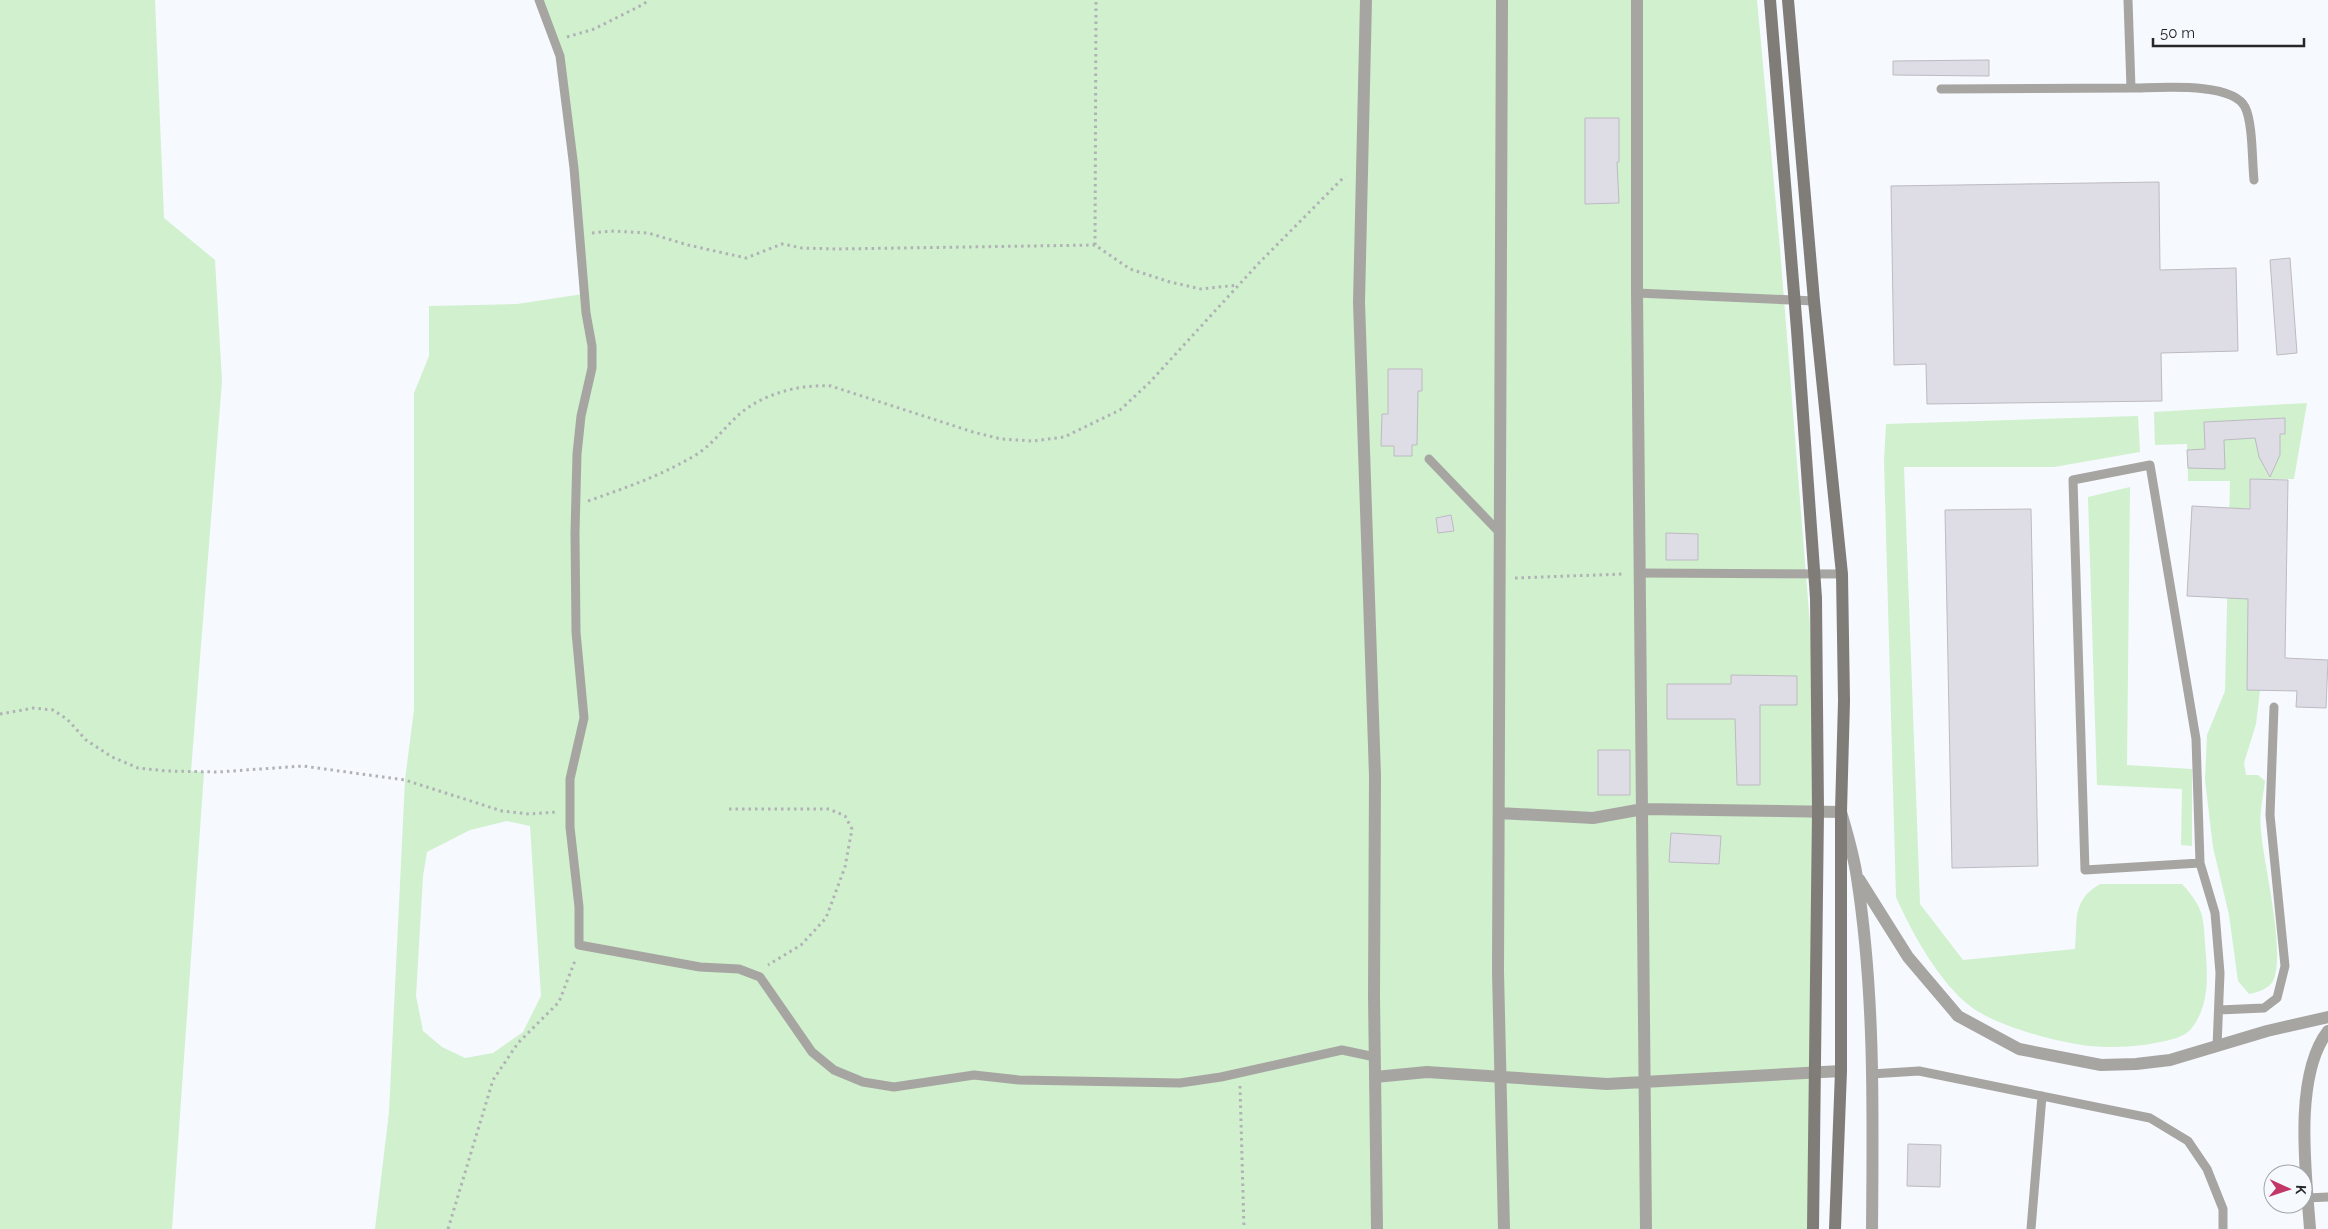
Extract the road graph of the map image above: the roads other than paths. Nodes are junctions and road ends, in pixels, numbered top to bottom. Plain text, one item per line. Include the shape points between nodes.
1 (539, 0) edge
2 (1366, 0) edge
3 (1502, 0) edge
4 (1637, 0) edge
5 (1770, 0) edge
6 (1788, 0) edge
7 (2128, 0) edge
8 (1941, 88) dead end
9 (2131, 88) junction
10 (2254, 180) dead end
11 (1637, 293) junction
12 (1795, 300) junction
13 (1814, 300) junction
14 (1429, 459) dead end
15 (1500, 533) junction
16 (1639, 573) junction
17 (1814, 573) junction
18 (1842, 574) junction
19 (2274, 707) dead end
20 (1643, 809) junction
21 (1818, 811) junction
22 (1841, 812) junction
23 (1499, 813) junction
24 (2200, 863) junction
25 (1857, 875) junction
26 (2218, 1010) junction
27 (2328, 1017) edge
28 (2328, 1031) edge
29 (2217, 1047) junction
30 (1375, 1057) junction
31 (1840, 1071) junction
32 (1817, 1072) junction
33 (1871, 1074) junction
34 (1500, 1076) junction
35 (1375, 1078) junction
36 (1645, 1084) junction
37 (2042, 1096) junction
38 (2305, 1164) edge
39 (2328, 1197) edge
40 (2313, 1198) edge
41 (2309, 1214) edge
42 (1377, 1229) edge
43 (1504, 1229) edge
44 (1646, 1229) edge
45 (1813, 1229) edge
46 (1835, 1229) edge
47 (1872, 1229) edge
48 (2031, 1229) edge
49 (2223, 1229) edge
50 (2310, 1229) edge

1 - 30 lane via 560,56 592,346 592,368 582,416 576,505 576,632 584,718 570,779 579,945 700,967 738,969 760,977 812,1052 834,1070 863,1082 894,1087 974,1075 1019,1080 1180,1083 1342,1050
2 - 30 street via 1359,302 1375,776
3 - 15 street
4 - 11 street
5 - 12 main road
6 - 13 main road
7 - 9 lane
8 - 9 lane
9 - 10 lane via 2184,88 2232,95 2245,107 2251,134
11 - 12 lane
11 - 16 street
12 - 13 lane
12 - 17 main road
13 - 18 main road
14 - 15 lane
15 - 23 street
16 - 17 lane
16 - 20 street
17 - 18 lane
17 - 21 main road
18 - 22 main road via 1844,701
19 - 26 lane via 2270,815 2285,966 2277,998 2264,1008
20 - 21 street
20 - 23 street via 1593,818
20 - 36 street
21 - 22 street
21 - 32 main road
22 - 25 street
22 - 31 main road
23 - 34 street
24 - 24 lane via 2085,870 2073,480 2150,465 2196,739
24 - 26 lane via 2214,913 2220,973
25 - 29 street via 1908,957 1958,1016 2019,1049 2101,1065 2170,1060
25 - 33 street via 1866,947
26 - 29 lane
27 - 29 street
28 - 38 street via 2322,1039 2308,1082
30 - 35 street
31 - 32 street
31 - 46 main road
32 - 36 street
32 - 45 main road
33 - 37 lane via 1919,1071
33 - 47 street
34 - 35 street via 1427,1072
34 - 36 street
34 - 43 street
35 - 42 street
36 - 44 street
37 - 48 lane
37 - 49 lane via 2150,1118 2188,1141 2207,1169 2223,1209
39 - 40 lane
41 - 50 street

